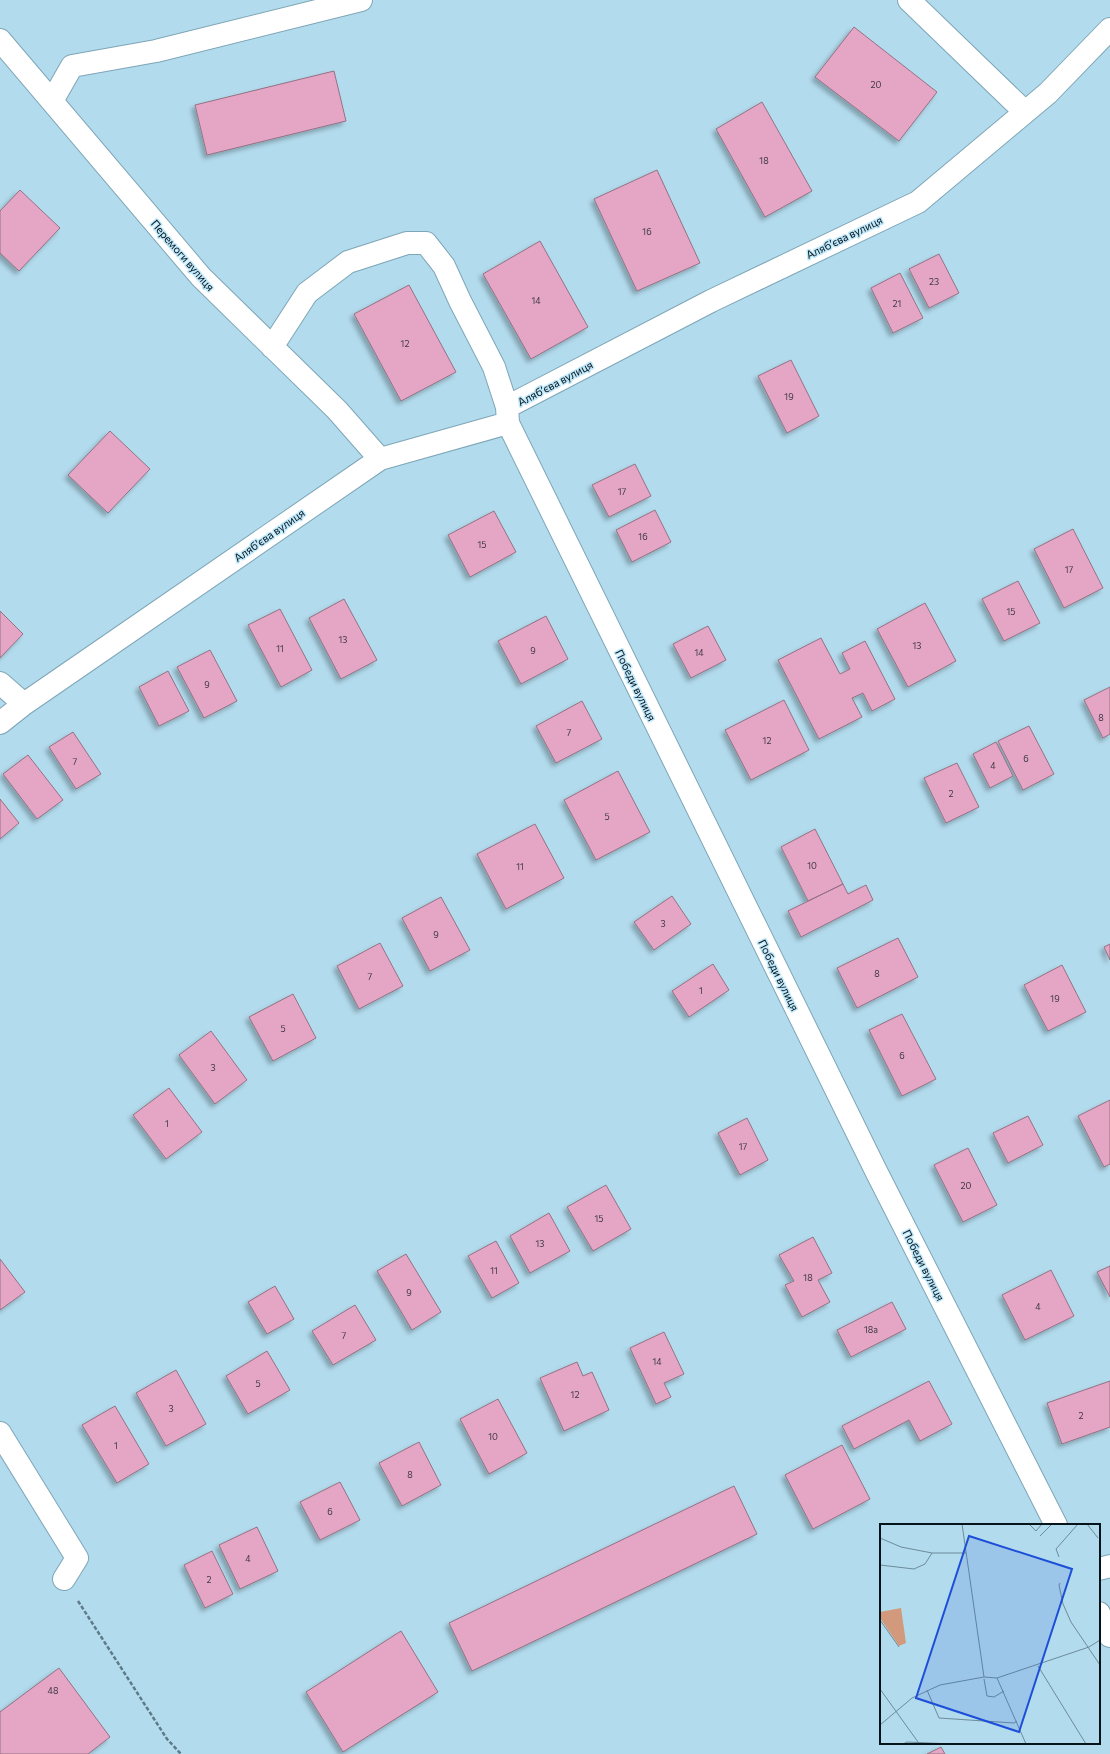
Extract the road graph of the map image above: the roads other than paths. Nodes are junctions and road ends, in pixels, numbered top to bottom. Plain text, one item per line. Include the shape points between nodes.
1 (361, 0) edge
2 (909, 0) edge
3 (1110, 29) edge
4 (0, 40) edge
5 (52, 101) junction
6 (1025, 112) junction
7 (272, 347) junction
8 (508, 415) junction
9 (380, 459) junction
10 (0, 683) edge
11 (24, 704) junction
12 (0, 723) edge
13 (0, 1433) edge
14 (1055, 1524) edge
15 (1110, 1566) edge
16 (1100, 1570) edge
17 (64, 1579) road end
18 (1100, 1615) edge
19 (1110, 1636) edge

1 - 5 street via 156,51 72,66
2 - 6 street
3 - 6 street, Аляб’єва вулиця via 1048,93
4 - 5 street, Перемоги вулиця
5 - 7 street, Перемоги вулиця via 201,277
6 - 8 street, Аляб’єва вулиця via 918,202 711,301
7 - 8 street, Победи вулиця via 307,293 348,262 407,243 426,243 444,266 494,367
7 - 9 street, Перемоги вулиця via 337,410
8 - 9 street, Аляб’єва вулиця
8 - 14 street, Победи вулиця via 876,1171
9 - 11 street, Аляб’єва вулиця
10 - 11 street
11 - 12 street, Аляб’єва вулиця
13 - 17 street via 77,1558
15 - 16 street
18 - 19 street

